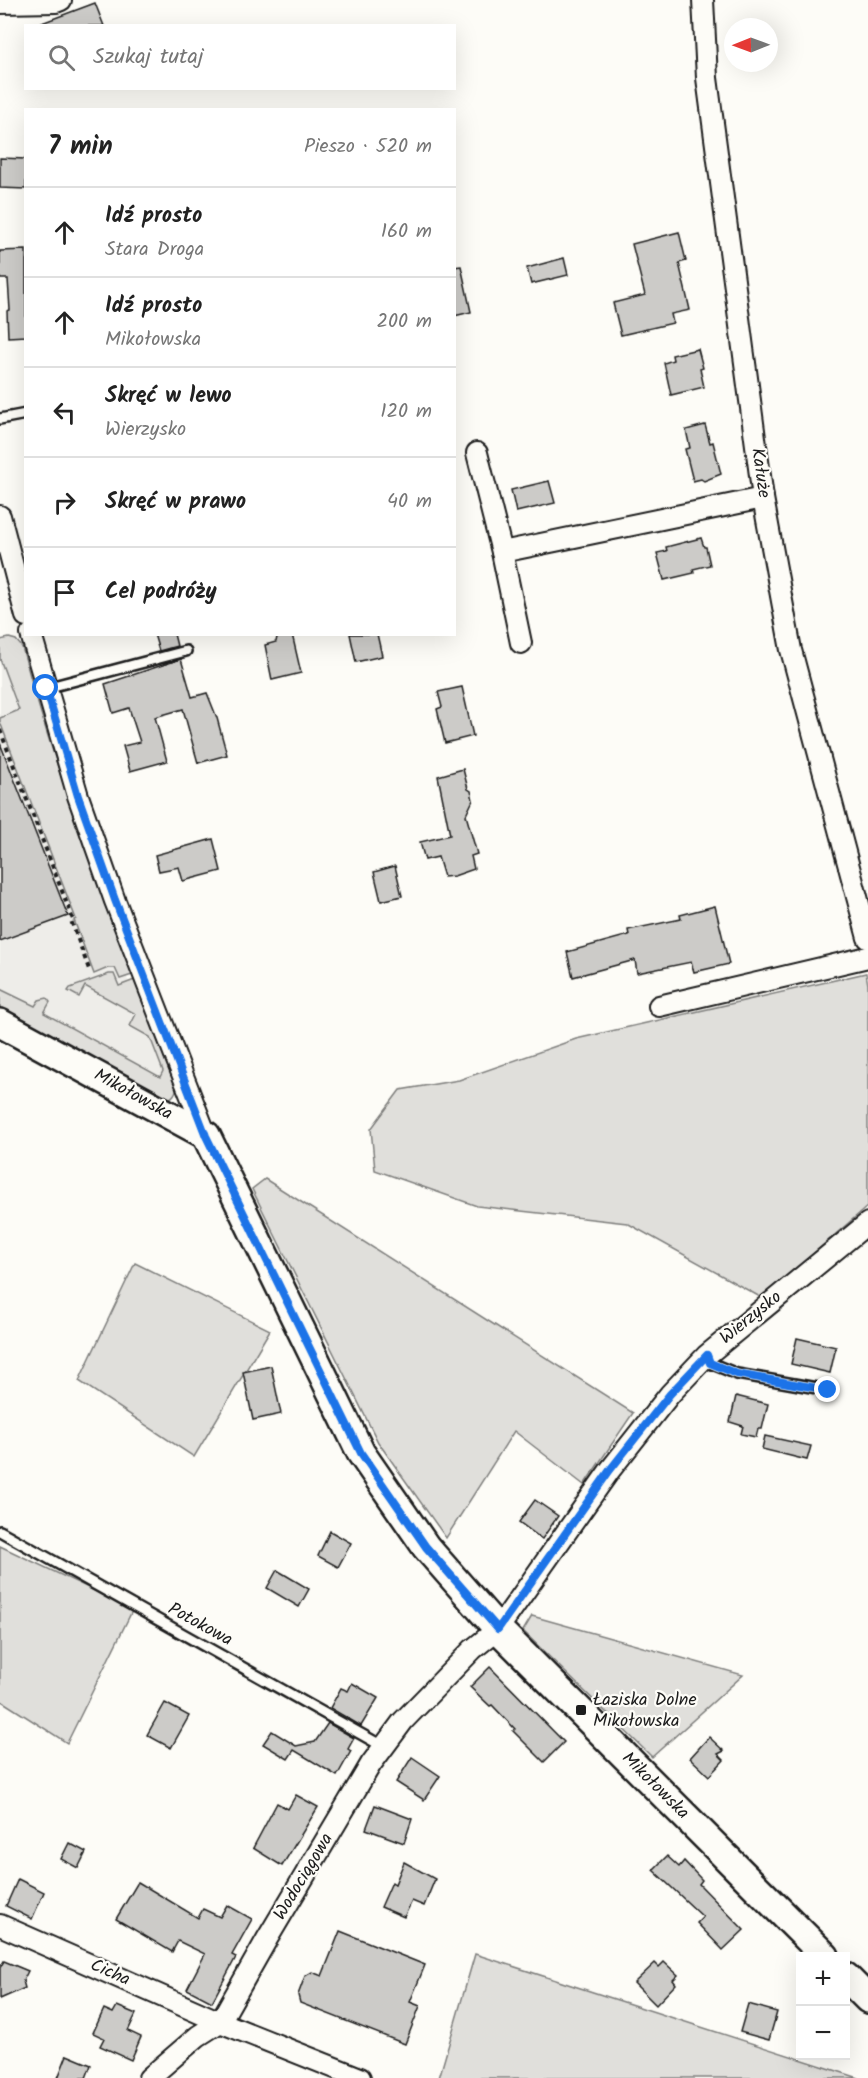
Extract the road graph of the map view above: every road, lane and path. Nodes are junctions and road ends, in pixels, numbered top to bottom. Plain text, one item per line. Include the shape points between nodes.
1 (62, 0) edge
2 (703, 0) edge
3 (0, 3) edge
4 (24, 414) edge
5 (0, 419) edge
6 (477, 453) dead end
7 (763, 498) junction
8 (0, 516) edge
9 (502, 552) junction
10 (24, 608) edge
11 (32, 636) edge
12 (521, 643) dead end
13 (186, 651) dead end
14 (46, 688) junction
15 (0, 730) edge
16 (2, 742) edge
17 (868, 938) edge
18 (868, 957) edge
19 (90, 972) dead end
20 (659, 1006) dead end
21 (0, 1023) edge
22 (206, 1136) junction
23 (868, 1223) edge
24 (707, 1355) junction
25 (828, 1390) dead end
26 (0, 1532) edge
27 (498, 1629) junction
28 (384, 1747) junction
29 (0, 1925) edge
30 (821, 1952) edge
31 (850, 1981) edge
32 (868, 1999) edge
33 (220, 2022) junction
34 (149, 2078) edge
35 (360, 2078) edge

1 - 3 street
2 - 7 street, Kałuże via 707,78
4 - 5 lane
6 - 9 street
7 - 9 street
7 - 17 street, Kałuże via 791,650
8 - 10 street
9 - 12 street
11 - 14 street
13 - 14 lane
14 - 22 street via 115,900
15 - 16 path
16 - 19 path
18 - 20 street
21 - 22 street, Mikołowska
22 - 27 street, Mikołowska via 361,1453 426,1547
23 - 24 street, Wierzysko
24 - 25 lane via 710,1363 737,1374
24 - 27 street, Wierzysko via 670,1394 610,1470
26 - 28 lane, Potokowa
27 - 28 street, Wodociągowa via 473,1649 403,1721
27 - 30 street, Mikołowska
28 - 33 street, Wodociągowa
29 - 33 street, Cicha
31 - 32 street
33 - 34 street
33 - 35 street

